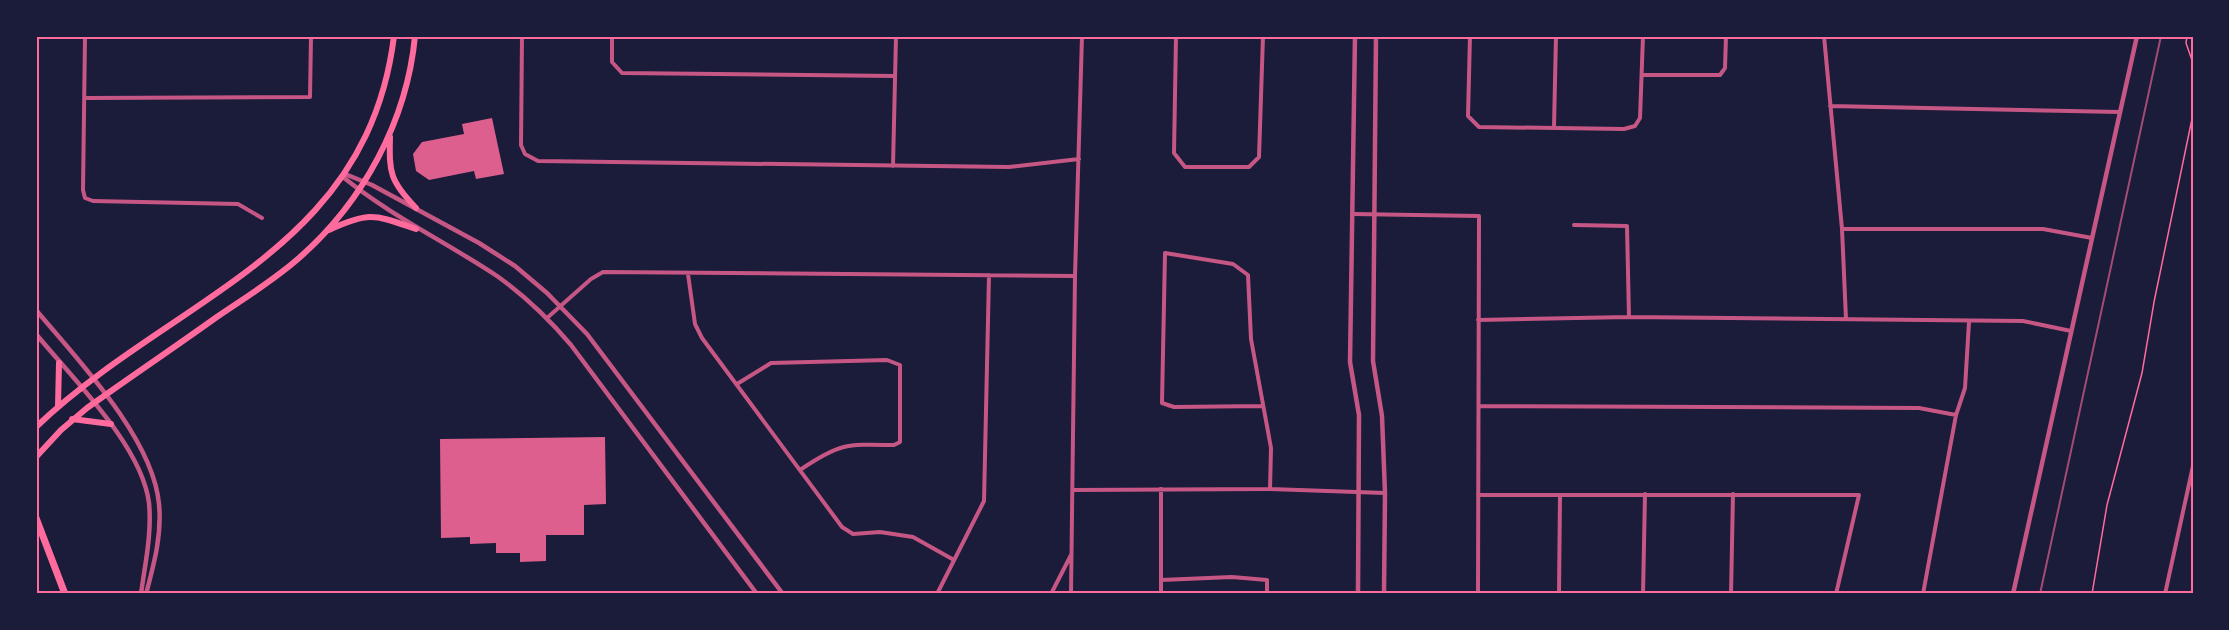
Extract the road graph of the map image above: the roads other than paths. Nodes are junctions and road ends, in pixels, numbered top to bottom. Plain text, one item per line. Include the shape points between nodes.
1 (85, 36) edge
2 (311, 36) edge
3 (394, 36) edge
4 (415, 36) edge
5 (522, 36) edge
6 (612, 36) edge
7 (896, 36) edge
8 (1082, 36) edge
9 (1176, 36) edge
10 (1263, 36) edge
11 (1355, 36) edge
12 (1376, 36) edge
13 (1470, 36) edge
14 (1556, 36) edge
15 (1643, 36) edge
16 (1726, 36) edge
17 (1824, 36) edge
18 (2137, 36) edge
19 (1643, 75) junction
20 (895, 76) junction
21 (85, 98) junction
22 (1830, 106) junction
23 (2120, 112) junction
24 (1554, 127) junction
25 (390, 131) junction
26 (1079, 159) junction
27 (893, 166) junction
28 (344, 175) junction
29 (364, 182) junction
30 (359, 190) junction
31 (416, 208) junction
32 (1353, 213) junction
33 (1374, 213) junction
34 (262, 218) dead end
35 (1574, 225) dead end
36 (416, 229) junction
37 (1842, 229) junction
38 (326, 232) junction
39 (2092, 238) junction
40 (688, 274) junction
41 (988, 275) junction
42 (1075, 276) junction
43 (561, 306) junction
44 (36, 310) edge
45 (1629, 317) junction
46 (547, 318) junction
47 (1478, 320) junction
48 (1846, 320) junction
49 (1969, 322) junction
50 (2071, 331) junction
51 (36, 334) edge
52 (59, 363) junction
53 (92, 379) junction
54 (737, 384) junction
55 (80, 388) junction
56 (104, 396) junction
57 (93, 404) junction
58 (58, 406) junction
59 (1262, 406) junction
60 (1480, 406) junction
61 (1956, 415) junction
62 (72, 419) junction
63 (111, 424) junction
64 (36, 427) edge
65 (36, 457) edge
66 (2193, 466) edge
67 (800, 470) junction
68 (2191, 483) edge
69 (1073, 489) junction
70 (1161, 489) junction
71 (1270, 489) junction
72 (1360, 493) junction
73 (1385, 493) junction
74 (1645, 494) junction
75 (1733, 494) junction
76 (1478, 495) junction
77 (1560, 495) junction
78 (36, 518) edge
79 (1072, 555) junction
80 (954, 560) junction
81 (1161, 580) junction
82 (65, 594) edge
83 (141, 594) edge
84 (146, 594) edge
85 (757, 594) edge
86 (783, 594) edge
87 (937, 594) edge
88 (1052, 594) edge
89 (1071, 594) edge
90 (1161, 594) edge
91 (1267, 594) edge
92 (1358, 594) edge
93 (1384, 594) edge
94 (1478, 594) edge
95 (1559, 594) edge
96 (1643, 594) edge
97 (1731, 594) edge
98 (1836, 594) edge
99 (1923, 594) edge
100 (2013, 594) edge
101 (2165, 594) edge

1 - 21 street
2 - 21 street via 310,97
3 - 28 main road via 380,98
4 - 25 main road via 406,86
5 - 27 street via 521,145 532,159
6 - 20 street via 612,62 622,73
7 - 20 street
8 - 26 street
9 - 10 street via 1174,153 1185,167 1249,167 1260,157
11 - 32 street
12 - 33 street
13 - 24 street via 1468,116 1473,123 1479,127
14 - 24 street
15 - 19 street
16 - 19 street via 1725,68 1720,75
17 - 22 street
18 - 23 street
19 - 24 street via 1640,118 1635,126
20 - 27 street
21 - 34 street via 86,198 238,204
22 - 23 street
22 - 37 street
23 - 39 street
25 - 29 main road
25 - 31 main road via 388,164 392,177
26 - 27 street via 1009,167
26 - 42 street
28 - 29 street
28 - 30 street
28 - 53 main road via 309,219 276,249
29 - 30 main road
29 - 31 street
30 - 36 street
30 - 38 main road
31 - 43 street via 502,257
32 - 33 street
32 - 72 street via 1350,362 1359,415
33 - 47 street via 1479,216
33 - 73 street via 1373,361 1382,416
35 - 45 street via 1627,226
36 - 38 main road via 365,215
36 - 46 street via 495,275
37 - 39 street via 2043,229
37 - 48 street
38 - 56 main road via 285,270
39 - 50 street
40 - 41 street
40 - 43 street via 603,272
40 - 54 street via 694,324
41 - 42 street
41 - 80 street via 984,501
42 - 69 street
43 - 46 street
43 - 86 street via 601,352
44 - 53 street
45 - 47 street
45 - 48 street
46 - 85 street
47 - 60 street
48 - 49 street
49 - 50 street via 2023,321
49 - 61 street via 1965,388
50 - 100 street
51 - 52 street
52 - 55 street
52 - 58 main road
53 - 55 main road
53 - 56 street
54 - 67 street
54 - 67 street via 771,363 888,360 900,365 900,442 830,449
55 - 57 street
55 - 58 main road
56 - 57 main road
56 - 84 street via 142,447 158,493 159,539
57 - 62 main road
57 - 63 street
58 - 64 main road
59 - 59 street via 1251,339 1248,275 1233,264 1166,253 1162,403 1174,407
59 - 71 street via 1271,448
60 - 61 street via 1919,408
60 - 76 street
61 - 99 street
62 - 63 main road
62 - 65 main road
63 - 83 street via 136,459 148,501 149,540
66 - 68 street
67 - 80 street via 842,527 853,534 880,532 913,537
68 - 101 street
69 - 70 street
69 - 79 street
70 - 71 street
70 - 81 street
71 - 72 street
72 - 73 street
72 - 92 street
73 - 93 street
74 - 75 street
74 - 77 street
74 - 96 street
75 - 97 street
75 - 98 street via 1859,495
76 - 77 street
76 - 94 street
77 - 95 street
78 - 82 highway
79 - 88 street
79 - 89 street
80 - 87 street
81 - 90 street
81 - 91 street via 1267,580

